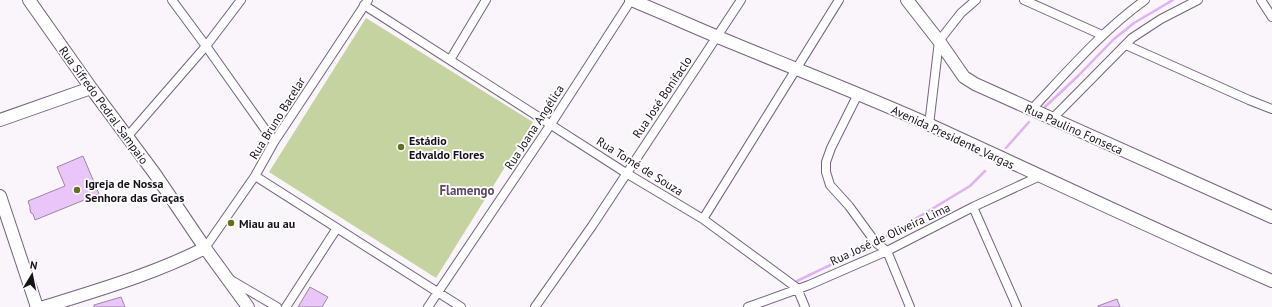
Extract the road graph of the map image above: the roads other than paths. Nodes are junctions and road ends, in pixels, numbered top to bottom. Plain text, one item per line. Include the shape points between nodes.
1 (29, 0) edge
2 (172, 0) edge
3 (241, 0) edge
4 (486, 0) edge
5 (631, 0) edge
6 (741, 0) edge
7 (839, 0) edge
8 (907, 0) edge
9 (976, 0) edge
10 (1024, 0) edge
11 (1145, 0) edge
12 (1198, 0) edge
13 (1261, 0) edge
14 (366, 3) edge
15 (1272, 17) edge
16 (1102, 35) junction
17 (717, 37) junction
18 (939, 41) junction
19 (1126, 45) junction
20 (206, 46) junction
21 (450, 60) junction
22 (796, 69) junction
23 (90, 88) junction
24 (858, 94) junction
25 (1272, 109) edge
26 (1031, 110) junction
27 (1052, 119) junction
28 (0, 120) edge
29 (551, 124) junction
30 (929, 124) junction
31 (127, 137) junction
32 (274, 142) junction
33 (626, 173) junction
34 (255, 176) junction
35 (1040, 176) junction
36 (0, 196) edge
37 (973, 207) junction
38 (1272, 217) edge
39 (703, 219) junction
40 (337, 228) junction
41 (205, 248) junction
42 (887, 252) junction
43 (229, 279) junction
44 (1272, 281) edge
45 (797, 288) junction
46 (438, 292) junction
47 (37, 307) edge
48 (44, 307) edge
49 (248, 307) edge
50 (277, 307) edge
51 (286, 307) edge
52 (428, 307) edge
53 (461, 307) edge
54 (535, 307) edge
55 (748, 307) edge
56 (805, 307) edge
57 (910, 307) edge
58 (1017, 307) edge

1 - 23 main road, Rua Sifredo Pedral Sampaio
2 - 20 street
3 - 20 street
4 - 21 street
5 - 17 main road, Avenida Presidente Vargas
5 - 29 street, Rua Joana Angélica
6 - 17 street, Rua José Bonifaclo
7 - 22 street
8 - 18 main road, Rua Paulino Fonseca
9 - 18 street via 961,13
10 - 16 street
11 - 16 street
12 - 19 street via 1161,19 1132,38
13 - 15 street
14 - 21 street, Rua Tomé de Souza
14 - 32 street, Rua Bruno Bacelar
16 - 26 street
17 - 22 main road, Avenida Presidente Vargas
17 - 33 street, Rua José Bonifaclo
18 - 26 main road, Rua Paulino Fonseca via 964,77
18 - 30 street
19 - 25 street
19 - 27 street
20 - 31 street
20 - 32 street
21 - 29 street, Rua Tomé de Souza
22 - 24 main road, Avenida Presidente Vargas
22 - 39 street
23 - 28 main road
23 - 31 main road, Rua Sifredo Pedral Sampaio
24 - 30 main road, Avenida Presidente Vargas
24 - 42 street via 826,162 826,172 830,185
26 - 27 main road, Rua Paulino Fonseca
27 - 38 main road, Rua Paulino Fonseca
29 - 33 street, Rua Tomé de Souza
29 - 46 street, Rua Joana Angélica
30 - 35 main road, Avenida Presidente Vargas
31 - 41 main road, Rua Sifredo Pedral Sampaio
32 - 34 street, Rua Bruno Bacelar
33 - 39 street, Rua Tomé de Souza
33 - 54 street, Rua José Bonifaclo
34 - 40 street
34 - 41 street, Rua Bruno Bacelar
35 - 37 street, Rua José de Oliveira Lima
35 - 44 main road, Avenida Presidente Vargas
36 - 47 main road
37 - 42 street, Rua José de Oliveira Lima
37 - 58 street
39 - 45 street, Rua Tomé de Souza
40 - 46 street
40 - 51 street
41 - 43 main road, Rua Sifredo Pedral Sampaio
41 - 48 main road via 181,260
42 - 45 street, Rua José de Oliveira Lima
42 - 57 street
43 - 49 main road, Rua Sifredo Pedral Sampaio
43 - 50 street
45 - 55 street, Rua José de Oliveira Lima
45 - 56 street
46 - 52 street, Rua Joana Angélica
46 - 53 street

